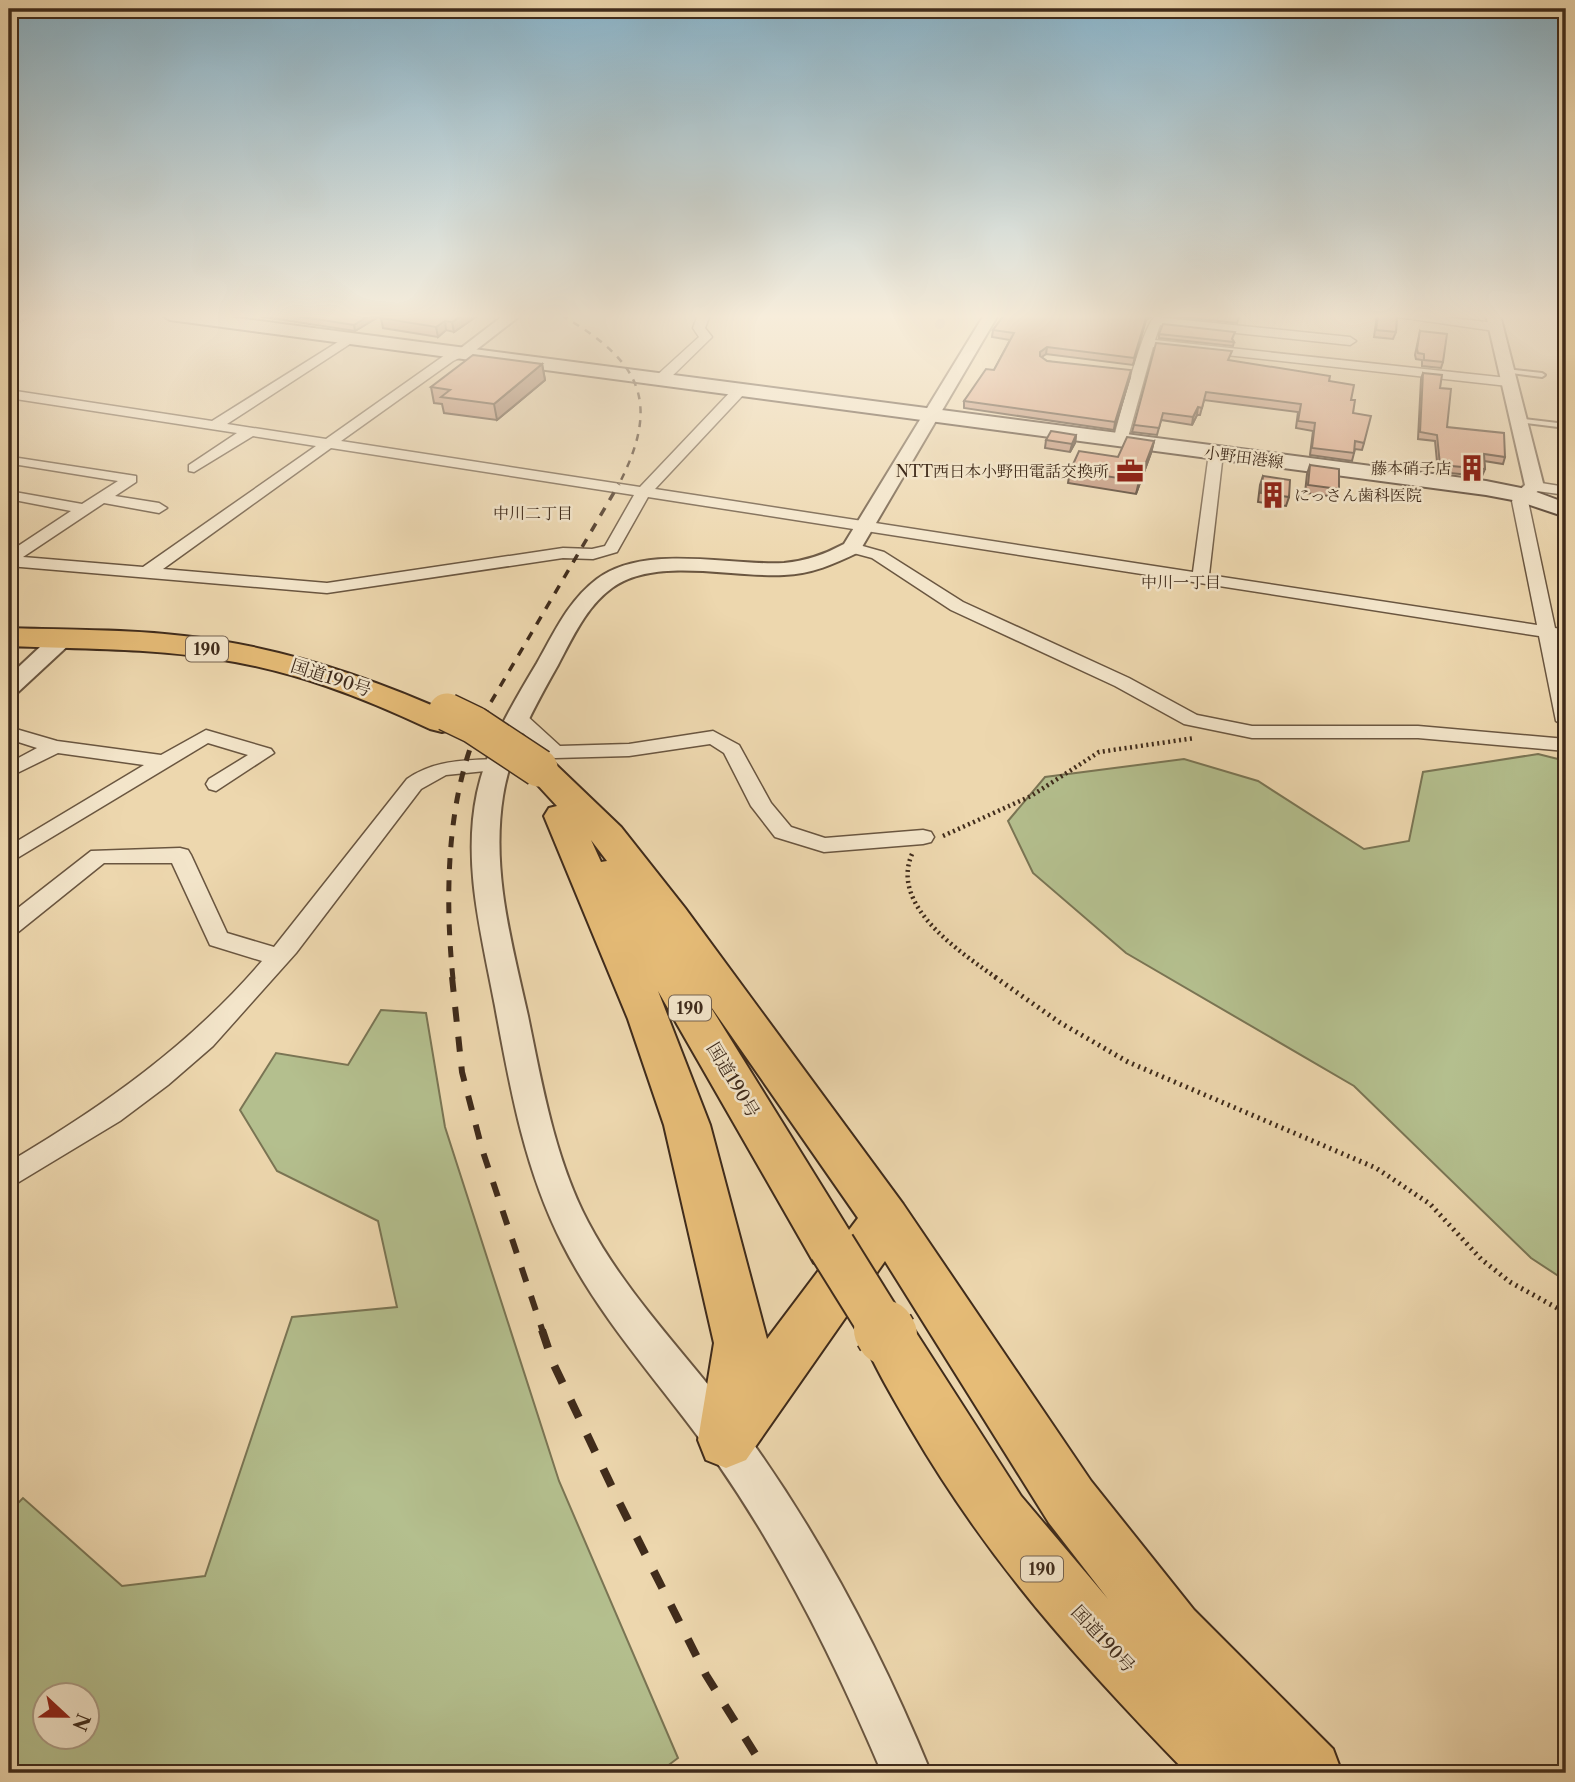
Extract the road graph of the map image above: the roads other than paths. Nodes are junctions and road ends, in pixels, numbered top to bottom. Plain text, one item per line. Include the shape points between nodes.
1 (36, 398) edge
2 (257, 398) edge
3 (395, 398) edge
4 (732, 398) edge
5 (794, 398) edge
6 (942, 398) edge
7 (1127, 398) edge
8 (1513, 398) edge
9 (932, 416) junction
10 (1518, 420) junction
11 (214, 426) junction
12 (1566, 426) edge
13 (250, 432) junction
14 (1120, 440) junction
15 (330, 445) junction
16 (1216, 453) junction
17 (9, 464) edge
18 (194, 468) dead end
19 (1529, 491) junction
20 (1566, 491) edge
21 (643, 493) junction
22 (9, 495) edge
23 (100, 498) junction
24 (159, 508) dead end
25 (84, 509) junction
26 (1566, 510) edge
27 (865, 527) junction
28 (852, 548) junction
29 (9, 560) edge
30 (149, 572) junction
31 (1200, 579) junction
32 (9, 629) edge
33 (1546, 632) junction
34 (1566, 635) edge
35 (9, 637) edge
36 (64, 637) junction
37 (9, 688) edge
38 (519, 719) junction
39 (1566, 721) edge
40 (9, 733) edge
41 (1566, 745) edge
42 (55, 747) junction
43 (161, 761) junction
44 (9, 771) edge
45 (522, 772) junction
46 (216, 785) dead end
47 (562, 816) junction
48 (923, 837) road end
49 (9, 856) edge
50 (9, 927) edge
51 (278, 957) junction
52 (9, 1176) edge
53 (886, 1219) junction
54 (726, 1440) junction
55 (907, 1773) edge
56 (1234, 1773) edge
57 (1309, 1773) edge

1 - 11 street
2 - 11 street
3 - 15 street
4 - 21 street
5 - 9 main road, 小野田港線
6 - 9 street
7 - 14 street
8 - 10 street
9 - 14 main road, 小野田港線
9 - 27 street
10 - 12 lane
10 - 19 street
11 - 13 street
13 - 15 street
13 - 18 street
14 - 16 main road, 小野田港線
15 - 21 street
15 - 30 street
16 - 19 main road, 小野田港線
16 - 31 street
17 - 23 street via 17,460 131,479
19 - 20 street
19 - 26 main road, 小野田港線
19 - 33 street via 1520,501
21 - 27 street
21 - 30 street via 611,550 593,554 563,553 327,588
22 - 25 street
23 - 24 street
23 - 25 street
25 - 29 street
27 - 28 street
27 - 31 street
28 - 38 street via 829,561 800,567 665,565 605,579 580,606
28 - 41 street via 878,555 957,606 1122,681 1182,716 1216,726 1292,734 1418,732
29 - 30 street
31 - 33 street
32 - 36 highway, 国道190号 / 190
33 - 34 street
33 - 39 street
35 - 36 highway, 国道190号 / 190
36 - 37 street
36 - 45 highway, 国道190号 / 190 via 186,646 290,664 346,680 444,717
38 - 45 street
38 - 48 street via 555,752 629,750 713,737 732,749 762,806 782,832 824,845
40 - 42 street
42 - 43 street
42 - 44 street
43 - 46 street via 206,736 264,753
43 - 49 street
45 - 47 highway, 国道190号 / 190
45 - 51 street via 439,768 414,784
45 - 53 highway via 608,836
45 - 54 street via 490,794 486,833 491,916 551,1181 575,1234 612,1292
47 - 54 highway via 649,1019 687,1125 722,1258 741,1343
47 - 56 highway, 国道190号 / 190, bridge via 604,866 1000,1517 1061,1594
50 - 51 street via 99,856 180,855 218,939
51 - 52 street via 238,1004 170,1070 88,1129
53 - 54 highway
53 - 57 highway via 1070,1502 1172,1632
54 - 55 street via 797,1547

